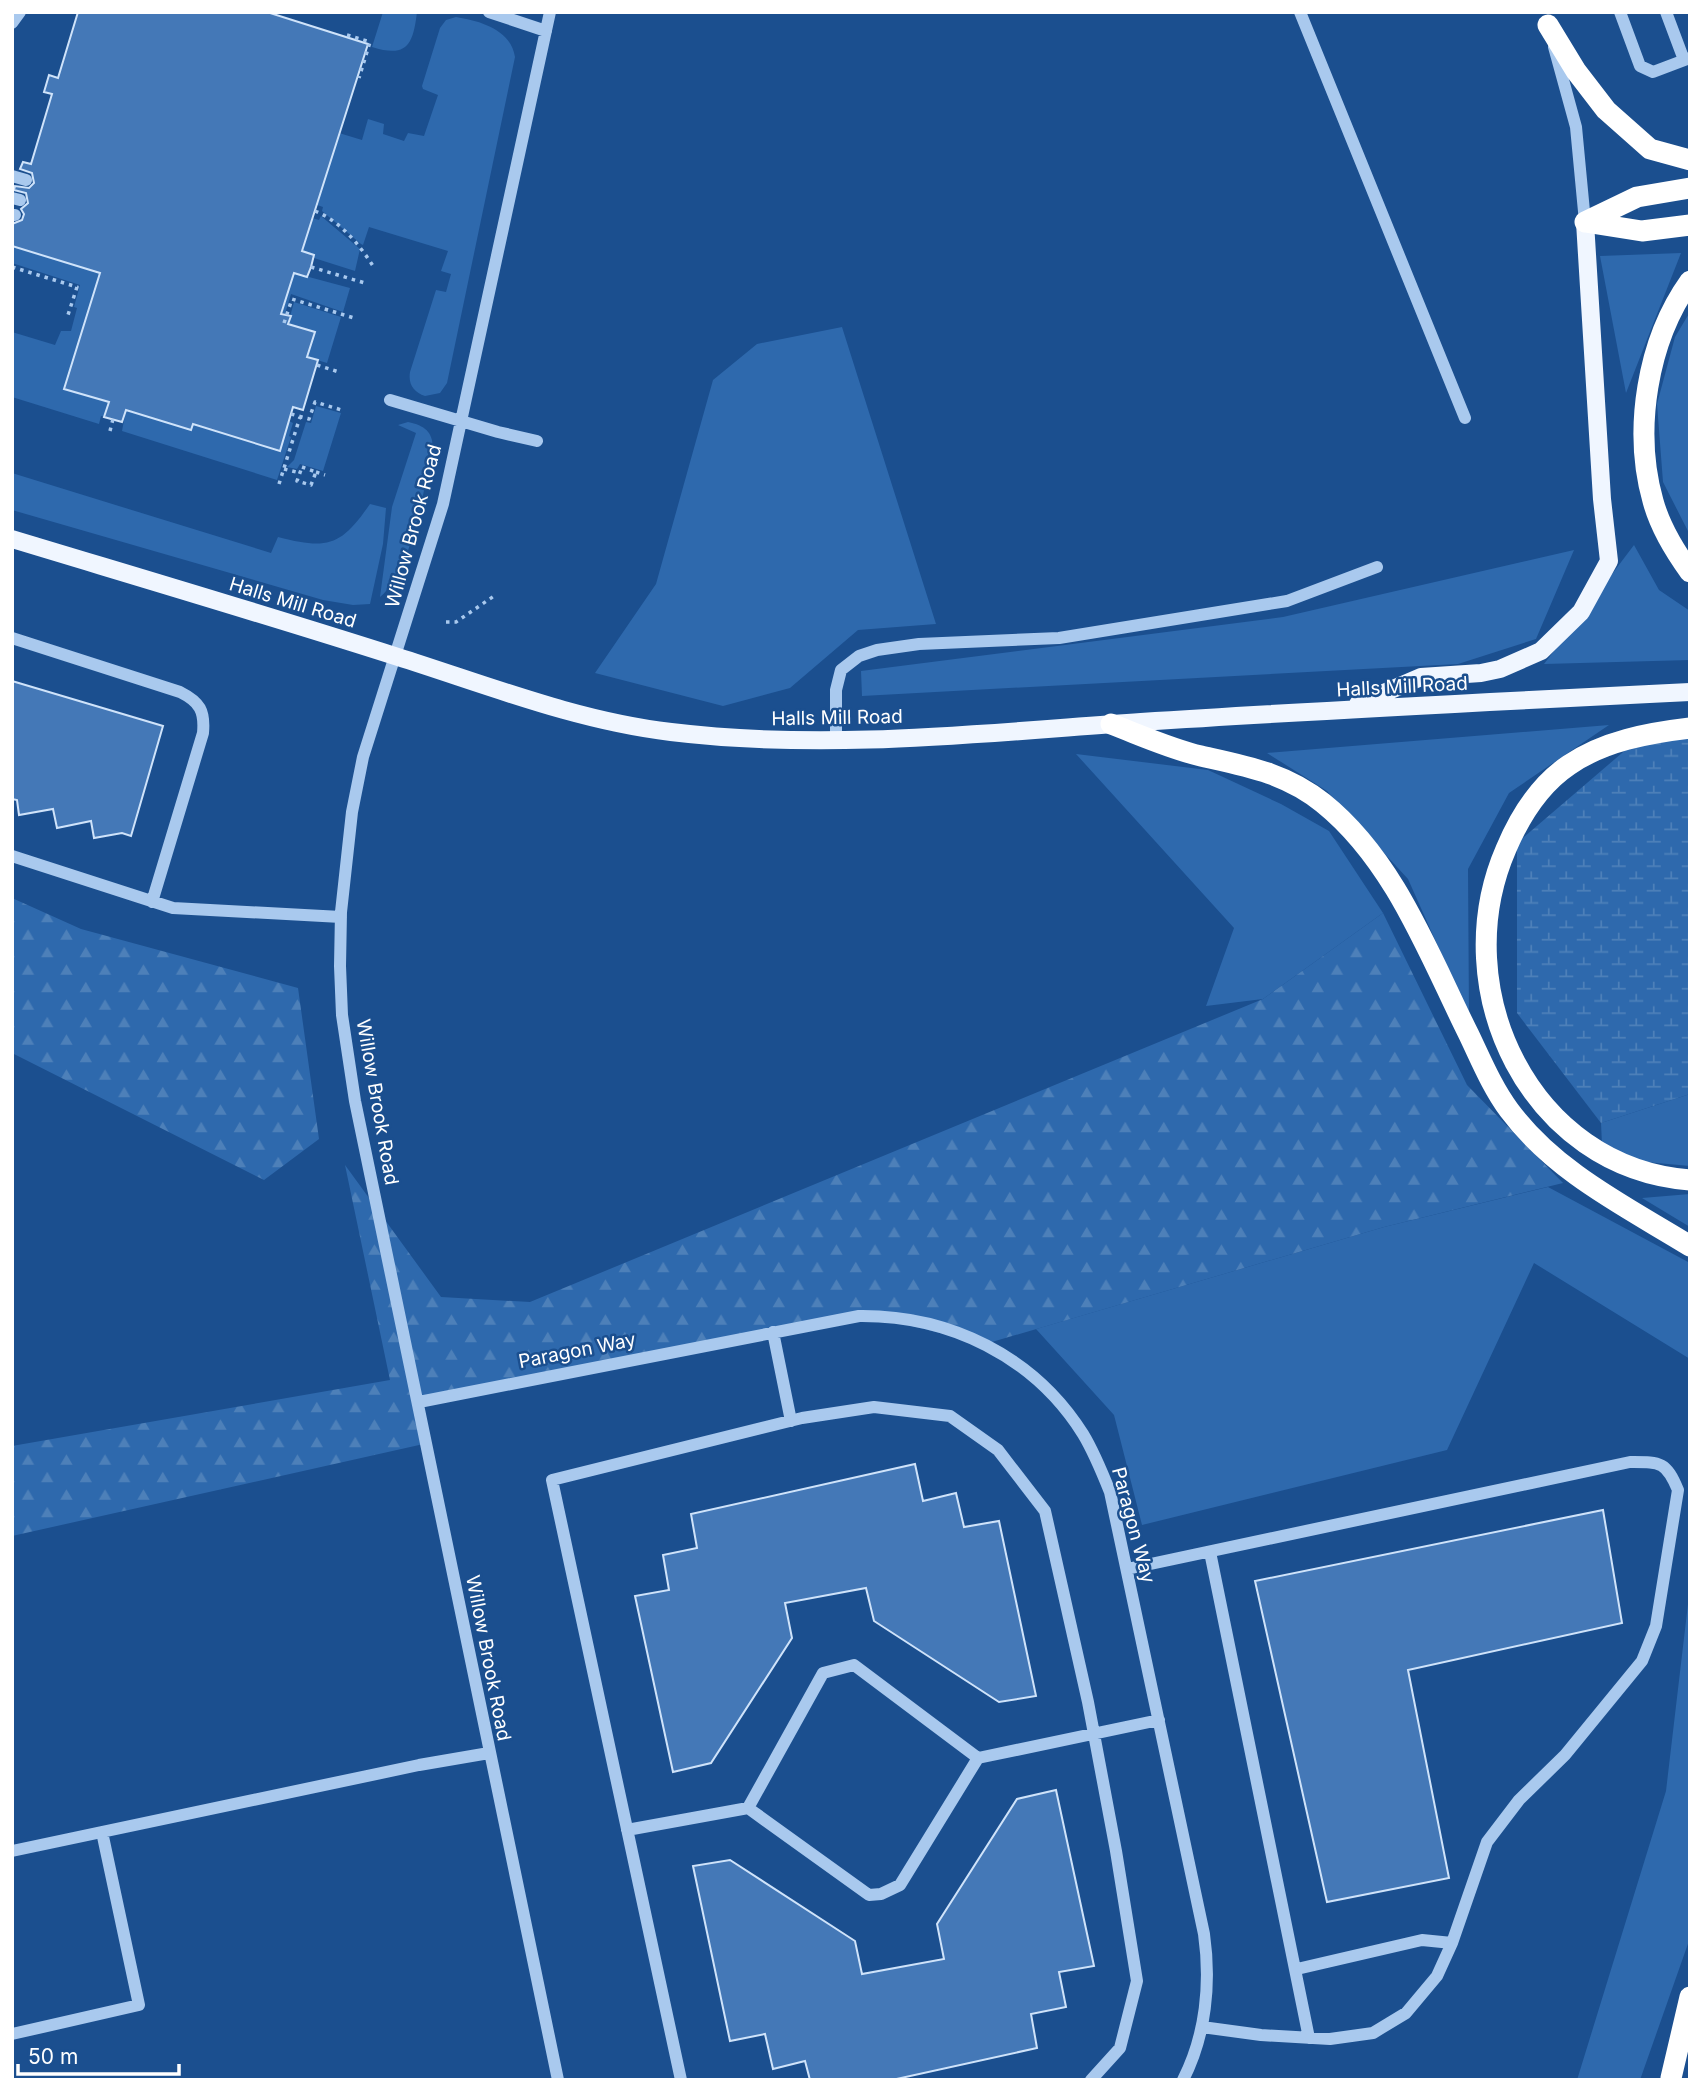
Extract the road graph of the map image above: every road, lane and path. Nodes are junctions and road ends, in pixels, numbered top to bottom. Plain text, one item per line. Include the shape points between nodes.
1 (20, 12) edge
2 (489, 12) edge
3 (550, 12) edge
4 (1300, 12) edge
5 (1620, 12) edge
6 (1666, 12) edge
7 (1546, 19) edge
8 (12, 23) edge
9 (546, 31) junction
10 (347, 35) dead end
11 (1687, 59) edge
12 (359, 78) dead end
13 (1690, 160) edge
14 (12, 176) edge
15 (26, 180) dead end
16 (1690, 188) edge
17 (315, 211) dead end
18 (1585, 222) junction
19 (1690, 225) edge
20 (373, 266) dead end
21 (12, 267) edge
22 (311, 267) dead end
23 (1690, 281) edge
24 (365, 283) dead end
25 (67, 317) dead end
26 (354, 318) dead end
27 (284, 323) dead end
28 (317, 365) dead end
29 (339, 372) dead end
30 (390, 400) dead end
31 (345, 411) dead end
32 (291, 414) dead end
33 (300, 417) junction
34 (1465, 418) dead end
35 (113, 419) dead end
36 (461, 421) junction
37 (110, 431) dead end
38 (537, 441) dead end
39 (284, 469) junction
40 (316, 472) junction
41 (300, 473) junction
42 (325, 475) dead end
43 (279, 484) dead end
44 (12, 540) edge
45 (1377, 567) dead end
46 (1690, 572) edge
47 (494, 596) dead end
48 (446, 622) dead end
49 (12, 638) edge
50 (396, 656) junction
51 (1690, 692) edge
52 (1345, 710) junction
53 (1111, 724) junction
54 (1690, 728) edge
55 (835, 742) junction
56 (12, 856) edge
57 (152, 902) junction
58 (341, 917) junction
59 (1690, 1180) edge
60 (1690, 1246) edge
61 (773, 1332) junction
62 (419, 1402) junction
63 (790, 1422) junction
64 (1210, 1552) junction
65 (1127, 1569) junction
66 (1159, 1720) junction
67 (1094, 1734) junction
68 (489, 1753) junction
69 (978, 1758) junction
70 (748, 1808) junction
71 (627, 1829) junction
72 (102, 1832) junction
73 (12, 1851) edge
74 (1452, 1943) junction
75 (1297, 1969) junction
76 (1690, 1997) edge
77 (1690, 2022) edge
78 (1202, 2027) junction
79 (12, 2034) edge
80 (1309, 2038) junction
81 (1671, 2079) edge
82 (558, 2080) edge
83 (681, 2080) edge
84 (1091, 2080) edge
85 (1183, 2080) edge

1 - 8 street
2 - 9 street
3 - 9 street, Willow Brook Road
4 - 34 street
5 - 11 street via 1640,66 1653,72
6 - 11 street
7 - 13 highway via 1576,71 1606,110 1650,149
7 - 18 street via 1576,127
9 - 36 street, Willow Brook Road
10 - 12 path via 370,42
14 - 15 street
16 - 18 highway via 1637,197
17 - 20 path via 360,246
18 - 19 highway via 1642,231
18 - 52 main road via 1609,561 1581,612 1541,651 1500,669 1421,677
21 - 25 path via 77,287
22 - 24 path
23 - 46 highway via 1656,353 1645,442 1653,502 1664,531
26 - 27 path via 292,299
28 - 29 path
30 - 36 street
31 - 33 path via 315,402 309,419
32 - 33 path
33 - 39 path
35 - 37 path
36 - 38 street
36 - 50 street, Willow Brook Road via 443,504
39 - 41 path
39 - 43 path
40 - 41 path via 302,467
40 - 41 path via 311,485 297,481
40 - 42 path
44 - 50 main road, Halls Mill Road
45 - 55 street via 1287,601 1059,638 877,650 841,670
47 - 48 path via 456,622
49 - 57 street via 180,692 201,706 203,733
50 - 55 main road, Halls Mill Road via 637,727
50 - 58 street, Willow Brook Road via 363,757
51 - 52 main road, Halls Mill Road
52 - 53 main road, Halls Mill Road
53 - 55 main road, Halls Mill Road
53 - 60 highway via 1296,785 1341,819 1390,880 1490,1078 1527,1131 1578,1177
54 - 59 highway via 1622,740 1592,751 1544,785 1513,832 1499,864 1486,931 1488,981 1498,1022 1532,1090 1574,1135 1609,1158 1644,1173
56 - 57 street
57 - 58 street via 173,908
58 - 62 street, Willow Brook Road via 342,1015 348,1068
61 - 62 street, Paragon Way
61 - 63 street
61 - 65 street, Paragon Way via 859,1316 901,1318 953,1330 1002,1353 1049,1391 1083,1433 1110,1492
62 - 68 street, Willow Brook Road
63 - 67 street via 874,1407 950,1416 998,1450 1045,1511
63 - 71 street via 552,1480
64 - 65 street
64 - 74 street via 1630,1462 1659,1462 1671,1472 1678,1490 1656,1626 1642,1661 1487,1842
64 - 75 street
65 - 66 street, Paragon Way
66 - 67 street
66 - 78 street, Paragon Way via 1205,1944 1207,1992
67 - 69 street
67 - 84 street via 1137,1981 1120,2048
68 - 72 street
68 - 82 street, Willow Brook Road
69 - 70 street via 900,1885 880,1894 869,1895
69 - 70 street via 853,1665 823,1673
70 - 71 street
71 - 83 street
72 - 73 street
72 - 79 street via 139,2005
74 - 75 street via 1422,1940
74 - 80 street via 1437,1976 1406,2013 1373,2033
75 - 80 street
76 - 81 highway
77 - 81 highway
78 - 80 street
78 - 85 street, Paragon Way

